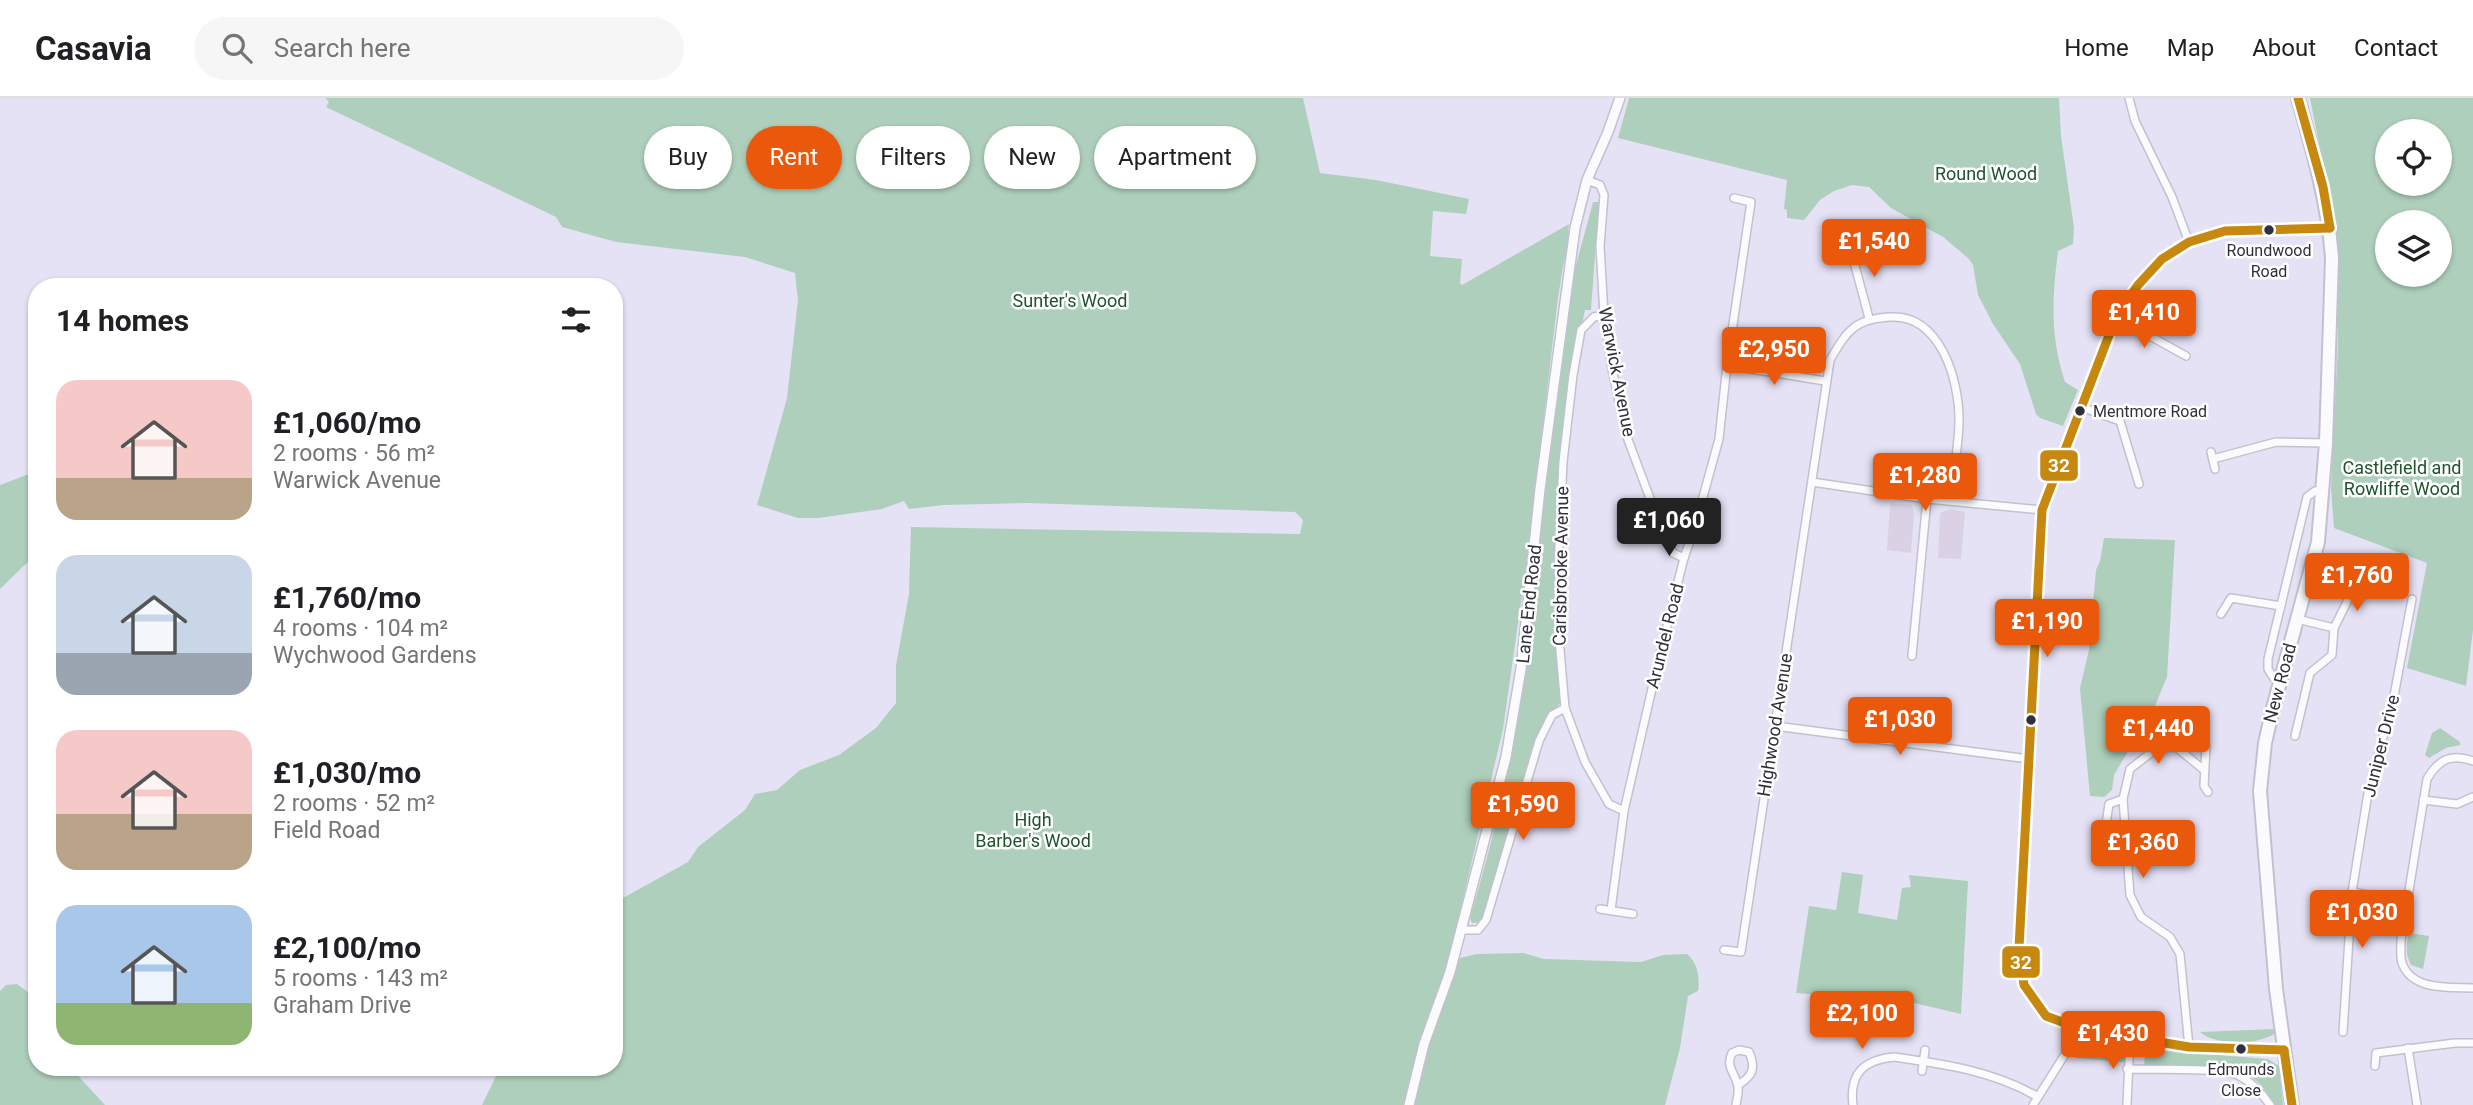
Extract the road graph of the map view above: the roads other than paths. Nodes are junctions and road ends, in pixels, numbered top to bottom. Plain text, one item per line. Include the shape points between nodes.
1 (1620, 98) edge
2 (2129, 98) edge
3 (2298, 98) edge
4 (1587, 180) junction
5 (1734, 198) dead end
6 (2330, 228) junction
7 (2189, 242) junction
8 (1875, 244) dead end
9 (1850, 247) junction
10 (1834, 251) dead end
11 (1604, 316) junction
12 (2116, 317) junction
13 (1869, 318) junction
14 (2186, 356) dead end
15 (1727, 365) junction
16 (1825, 381) junction
17 (2081, 407) junction
18 (2326, 443) junction
19 (2215, 469) dead end
20 (1812, 482) junction
21 (2140, 484) dead end
22 (2323, 490) junction
23 (1927, 499) junction
24 (1950, 500) junction
25 (2042, 510) junction
26 (1684, 558) junction
27 (2350, 589) dead end
28 (2412, 599) dead end
29 (2281, 607) junction
30 (2221, 614) dead end
31 (2297, 619) junction
32 (2334, 628) junction
33 (1912, 656) dead end
34 (2281, 679) junction
35 (1565, 708) junction
36 (1775, 726) junction
37 (2295, 736) dead end
38 (2206, 746) dead end
39 (2029, 759) junction
40 (2473, 761) edge
41 (2204, 770) junction
42 (2208, 792) dead end
43 (2473, 797) edge
44 (2123, 799) junction
45 (2423, 800) junction
46 (1624, 811) junction
47 (2124, 829) junction
48 (2352, 892) junction
49 (2407, 902) junction
50 (1600, 909) dead end
51 (1611, 910) junction
52 (1633, 914) dead end
53 (1460, 930) junction
54 (1724, 950) dead end
55 (2473, 988) edge
56 (2081, 1029) junction
57 (2343, 1032) dead end
58 (2130, 1037) junction
59 (2473, 1043) edge
60 (2189, 1047) junction
61 (2407, 1048) junction
62 (1925, 1050) dead end
63 (2284, 1051) junction
64 (1923, 1061) junction
65 (2375, 1066) dead end
66 (2127, 1069) junction
67 (1922, 1071) dead end
68 (1738, 1085) junction
69 (2038, 1097) junction
70 (1409, 1105) edge
71 (1737, 1105) edge
72 (1853, 1105) edge
73 (2033, 1105) edge
74 (2127, 1105) edge
75 (2270, 1105) edge
76 (2292, 1105) edge
77 (2417, 1105) edge

1 - 4 street, Lane End Road
2 - 7 street
3 - 6 highway, New Road
4 - 11 street, Warwick Avenue via 1600,185 1604,195 1600,246
4 - 53 street, Lane End Road via 1574,228 1513,723
5 - 15 street, Arundel Road via 1751,202
6 - 7 street via 2225,231
6 - 18 highway, New Road
7 - 12 street via 2162,259
8 - 9 street
9 - 10 street
9 - 13 street
11 - 26 street, Warwick Avenue via 1627,437 1673,553
11 - 35 street, Carisbrooke Avenue via 1594,317 1581,330 1563,462 1559,638
12 - 14 street
12 - 17 street
13 - 16 street, Highwood Avenue via 1845,334 1829,360
13 - 24 street via 1899,316 1923,325 1944,352 1956,389 1959,421
15 - 16 street
15 - 26 street, Arundel Road via 1719,439
16 - 20 street, Highwood Avenue
17 - 21 street via 2120,421
17 - 25 street
18 - 19 street via 2276,442 2212,456
18 - 22 highway, New Road
20 - 23 street
20 - 36 street, Highwood Avenue
22 - 29 street via 2307,497
22 - 31 highway, New Road via 2318,542
23 - 24 street
23 - 33 street
24 - 25 street
25 - 39 street
26 - 46 street, Arundel Road
27 - 32 street
28 - 48 street, Juniper Drive via 2395,696 2368,793
29 - 30 street via 2231,598
29 - 34 street via 2268,669
31 - 32 street
31 - 34 highway, New Road
32 - 37 street via 2332,655 2310,673
34 - 63 highway, New Road via 2265,743 2260,792
35 - 46 street, Carisbrooke Avenue via 1591,773 1609,804
35 - 53 street via 1552,715 1539,741 1486,920 1478,930
36 - 39 street
36 - 54 street, Highwood Avenue via 1741,952
38 - 41 street
39 - 56 street via 2019,948 2024,985 2046,1016
40 - 45 street via 2448,757 2435,765
41 - 42 street
41 - 44 street via 2176,747 2157,748 2130,769
43 - 45 street via 2458,804
44 - 47 street
44 - 47 street via 2109,804 2106,824
45 - 49 street
46 - 51 street, Arundel Road
47 - 60 street via 2130,895 2141,918 2170,937 2179,954
48 - 49 street
48 - 57 street, Juniper Drive
49 - 55 street via 2401,951 2411,977 2426,985
50 - 51 street
51 - 52 street
53 - 70 street, Lane End Road
56 - 58 street
56 - 69 street
58 - 60 street
58 - 66 street
59 - 61 street
60 - 63 street
61 - 65 street via 2376,1053
61 - 77 street
62 - 64 street
63 - 76 highway, New Road
64 - 67 street
64 - 69 street via 1986,1073
64 - 72 street via 1894,1057 1866,1064 1853,1084
66 - 74 street
66 - 75 street via 2235,1074 2260,1091
68 - 68 street via 1728,1061 1732,1053 1749,1052 1755,1064 1753,1073
68 - 71 street
69 - 73 street

